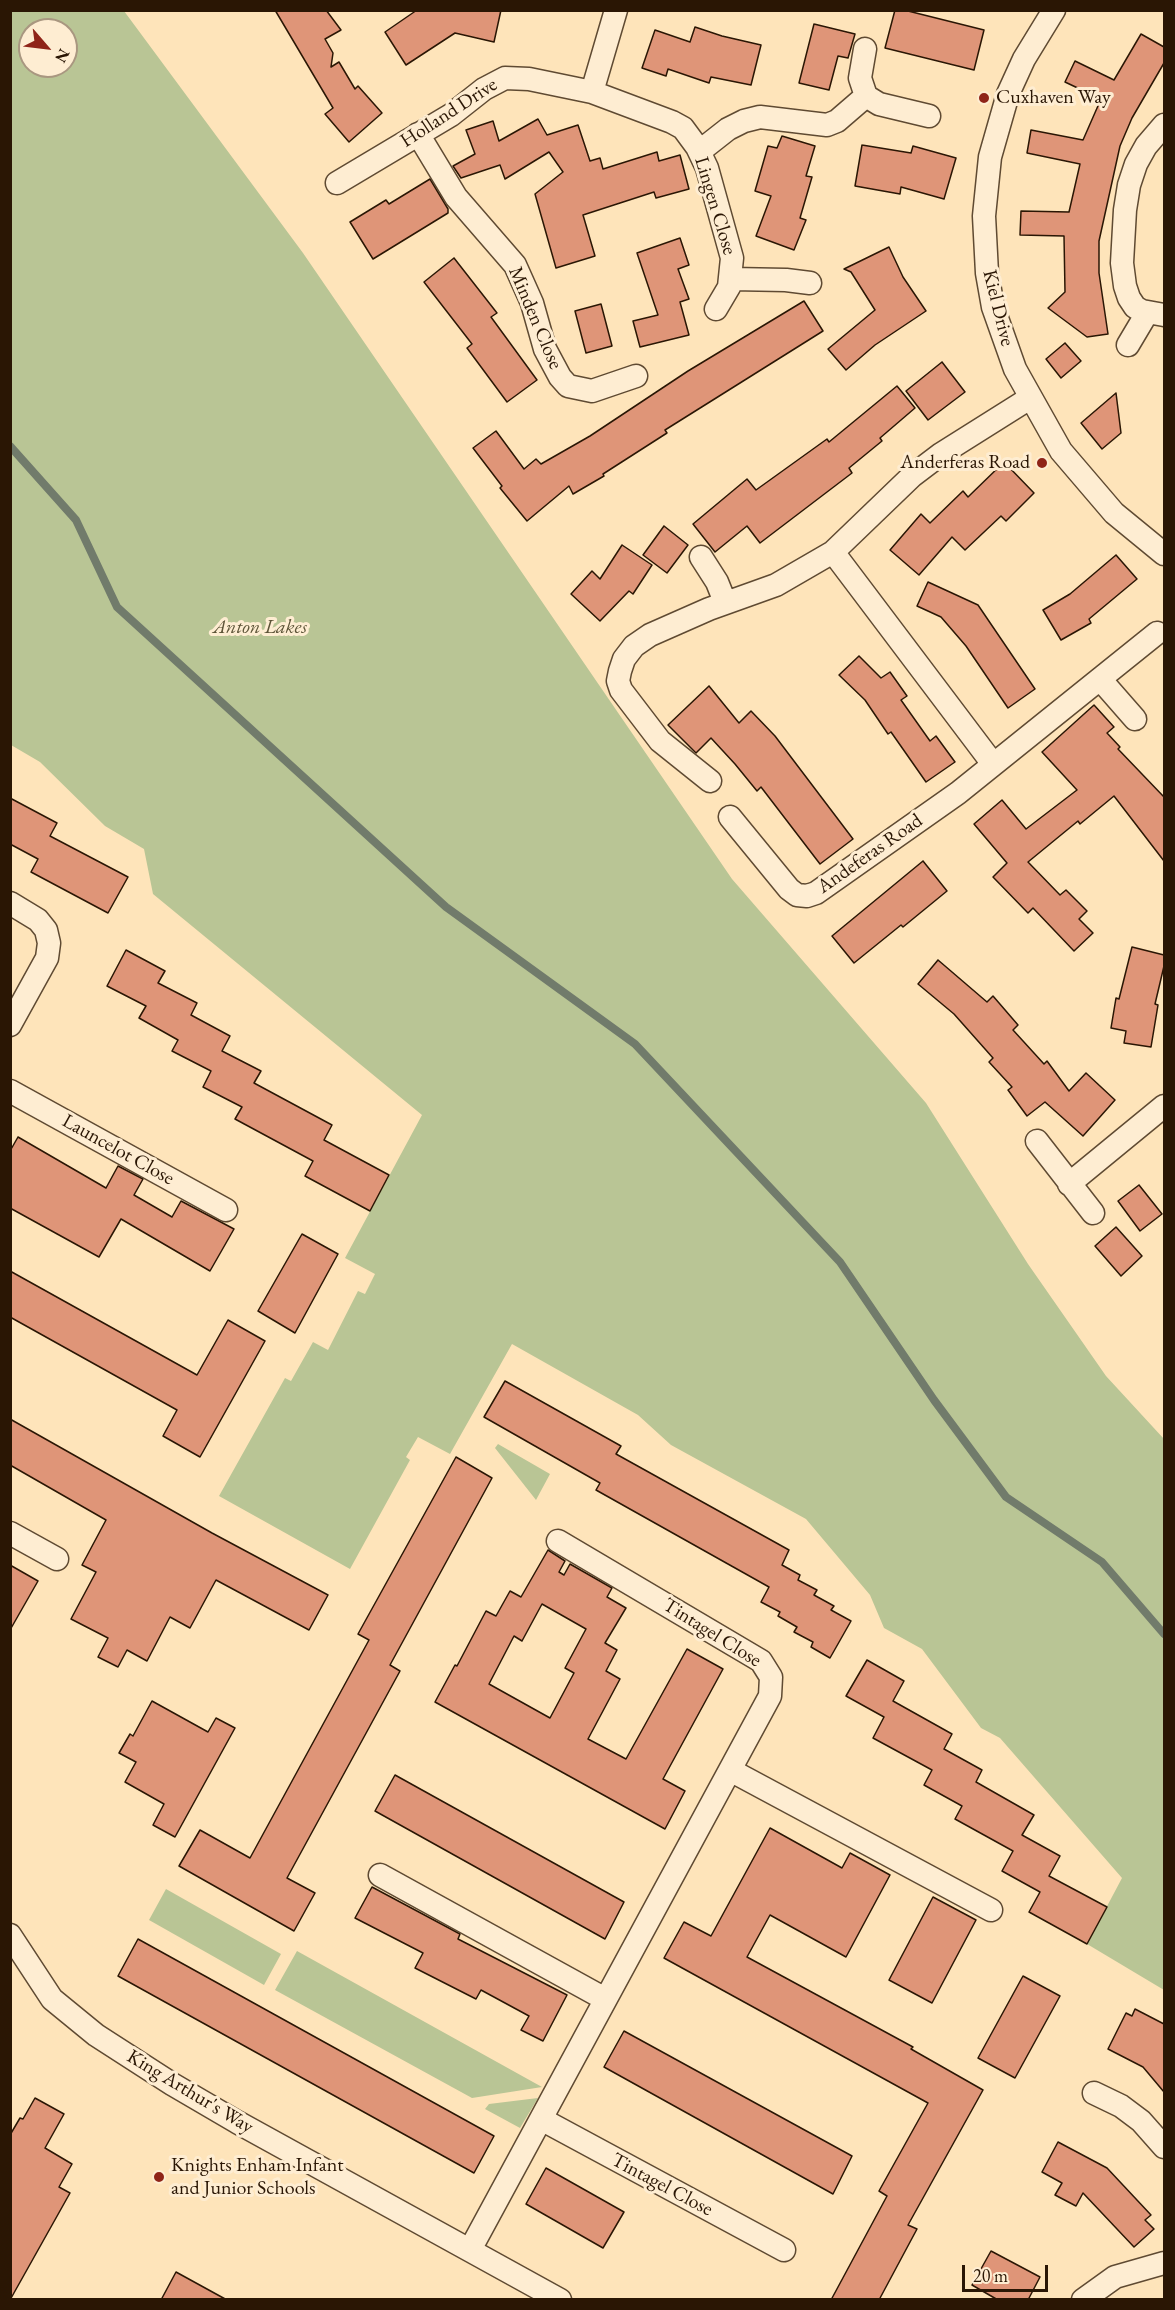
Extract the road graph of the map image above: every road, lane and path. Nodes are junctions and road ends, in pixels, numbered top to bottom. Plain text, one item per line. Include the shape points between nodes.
1 (616, 10) edge
2 (1050, 13) edge
3 (865, 49) dead end
4 (592, 92) junction
5 (866, 96) junction
6 (929, 116) dead end
7 (1164, 125) edge
8 (418, 134) junction
9 (699, 151) junction
10 (337, 183) dead end
11 (732, 279) junction
12 (810, 283) dead end
13 (716, 309) dead end
14 (1155, 314) edge
15 (1128, 345) dead end
16 (636, 376) dead end
17 (1030, 398) junction
18 (833, 552) junction
19 (1164, 554) edge
20 (700, 557) dead end
21 (725, 602) junction
22 (1157, 633) dead end
23 (1100, 679) junction
24 (1135, 719) dead end
25 (993, 764) junction
26 (710, 781) dead end
27 (730, 817) dead end
28 (10, 903) edge
29 (10, 1025) edge
30 (10, 1091) edge
31 (1164, 1106) edge
32 (1037, 1141) dead end
33 (1069, 1184) junction
34 (226, 1210) dead end
35 (1093, 1213) dead end
36 (10, 1533) edge
37 (558, 1541) dead end
38 (57, 1559) dead end
39 (730, 1770) junction
40 (380, 1875) dead end
41 (991, 1910) dead end
42 (10, 1935) edge
43 (605, 1999) junction
44 (1094, 2093) dead end
45 (541, 2119) junction
46 (1164, 2147) edge
47 (471, 2248) junction
48 (784, 2250) dead end
49 (1164, 2263) edge
50 (560, 2300) edge
51 (1083, 2300) edge

1 - 4 street
2 - 17 street, Kiel Drive via 1008,94 990,157 984,216 993,307
3 - 5 street via 860,78
4 - 8 street, Holland Drive via 505,78
4 - 9 street, Lingen Close via 672,122 692,138
5 - 6 street via 879,104
5 - 9 street via 827,125 760,117 728,129
7 - 14 street via 1136,164 1125,210 1122,263 1129,298 1135,307
8 - 10 street, Holland Drive
8 - 16 street, Minden Close via 456,197 515,265 532,303 544,349 568,386 592,391
9 - 11 street, Lingen Close via 732,258
11 - 12 street, Lingen Close
11 - 13 street, Lingen Close
14 - 15 street
17 - 18 street via 912,476
17 - 19 street, Kiel Drive via 1077,472 1114,513
18 - 21 street via 776,585
18 - 25 street
20 - 21 street
21 - 26 street via 634,646 624,659 618,681 630,704 660,741
22 - 23 street, Andeferas Road
23 - 24 street
23 - 25 street, Andeferas Road
25 - 27 street, Andeferas Road via 827,886 807,896 789,889
28 - 29 street via 38,920 49,943 47,958
30 - 34 street, Launcelot Close
31 - 33 street
32 - 33 street
33 - 35 street
36 - 38 street
37 - 39 street, Tintagel Close via 767,1668 771,1677 770,1696
39 - 41 street
39 - 43 street, Tintagel Close
40 - 43 street
42 - 47 street, King Arthur's Way via 52,1999 96,2035 237,2122
43 - 45 street, Tintagel Close
44 - 46 street via 1141,2121
45 - 47 street, Tintagel Close
45 - 48 street, Tintagel Close
47 - 50 street, King Arthur's Way
49 - 51 street via 1115,2277

